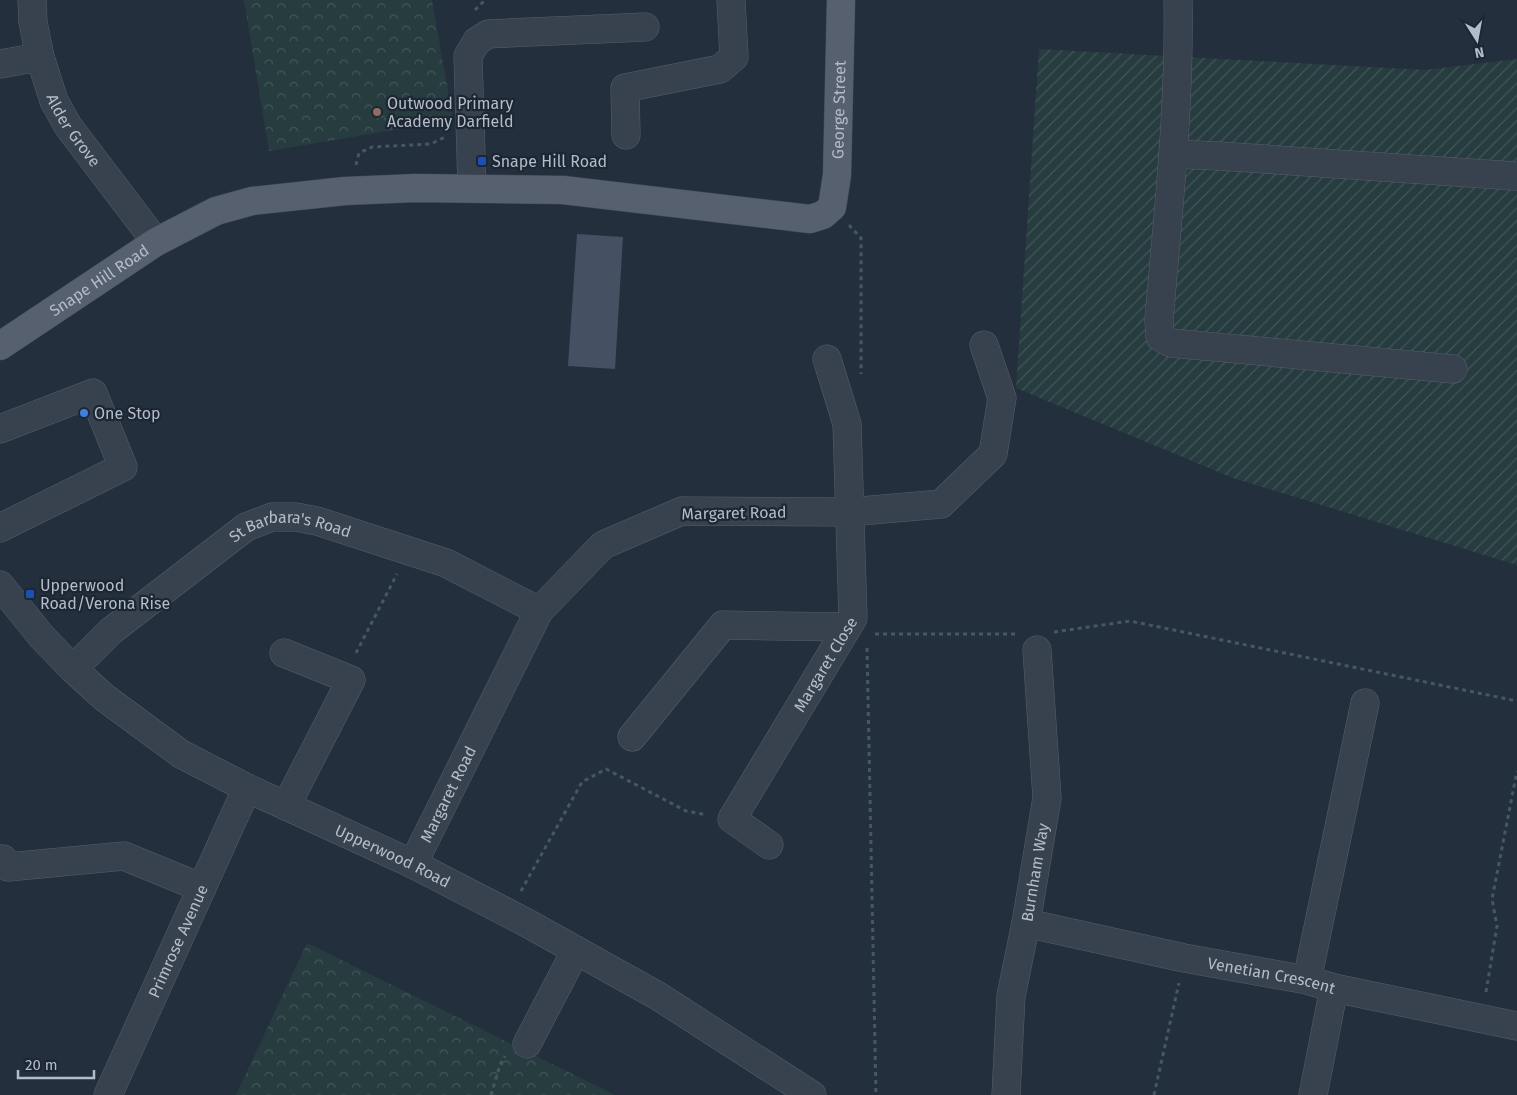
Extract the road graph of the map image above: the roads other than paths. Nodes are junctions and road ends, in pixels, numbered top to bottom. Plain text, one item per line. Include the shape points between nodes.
1 (32, 0) edge
2 (731, 0) edge
3 (841, 0) edge
4 (1178, 0) edge
5 (645, 27) dead end
6 (40, 57) junction
7 (0, 64) edge
8 (626, 135) dead end
9 (1173, 154) junction
10 (1515, 176) dead end
11 (472, 188) junction
12 (827, 211) joint
13 (156, 242) junction
14 (984, 345) dead end
15 (0, 346) edge
16 (827, 360) dead end
17 (1453, 369) dead end
18 (0, 429) edge
19 (849, 512) junction
20 (0, 528) edge
21 (2, 591) edge
22 (539, 611) junction
23 (855, 626) junction
24 (1038, 639) road end
25 (284, 653) dead end
26 (72, 669) junction
27 (1365, 703) dead end
28 (632, 737) dead end
29 (247, 788) junction
30 (286, 806) junction
31 (769, 845) dead end
32 (0, 859) edge
33 (413, 864) junction
34 (202, 888) junction
35 (1026, 923) junction
36 (576, 950) junction
37 (1307, 980) junction
38 (1334, 988) junction
39 (1517, 1026) edge
40 (527, 1044) road end
41 (108, 1095) edge
42 (812, 1095) edge
43 (1006, 1095) edge
44 (1313, 1095) edge

1 - 6 street, Alder Grove
2 - 8 street via 734,57 720,69 626,88
3 - 12 main road, George Street via 837,175
4 - 9 street via 1179,55
5 - 11 street via 488,34 477,41 468,56
6 - 7 street
6 - 13 street, Alder Grove via 54,100 68,126
9 - 10 street
9 - 17 street via 1160,337 1171,343
11 - 12 main road, Snape Hill Road via 563,190 810,219
11 - 13 main road, Snape Hill Road via 356,190 252,201 216,211
13 - 15 main road, Snape Hill Road
14 - 19 street, Margaret Road via 1002,398 993,454 941,504
16 - 19 street, Margaret Close via 847,424
18 - 20 street via 93,393 122,467
19 - 22 street, Margaret Road via 682,511 603,544
19 - 23 street, Margaret Close
21 - 26 street, Upperwood Road
22 - 26 street, St Barbara's Road via 446,563 317,521 272,517 246,527 111,631
22 - 33 street, Margaret Road
23 - 28 street via 723,625
23 - 31 street, Margaret Close via 732,819
24 - 35 street, Burnham Way via 1047,798
25 - 30 street via 351,680
26 - 29 street, Upperwood Road via 105,698 181,754
27 - 37 street
29 - 30 street, Upperwood Road
29 - 34 street, Primrose Avenue
30 - 33 street, Upperwood Road
32 - 34 street via 8,867 124,856
33 - 36 street, Upperwood Road
34 - 41 street, Primrose Avenue
35 - 37 street, Venetian Crescent via 1184,958
35 - 43 street, Burnham Way via 1011,996
36 - 40 street
36 - 42 street, Upperwood Road via 658,996
37 - 38 street, Venetian Crescent
38 - 39 street, Venetian Crescent
38 - 44 street

